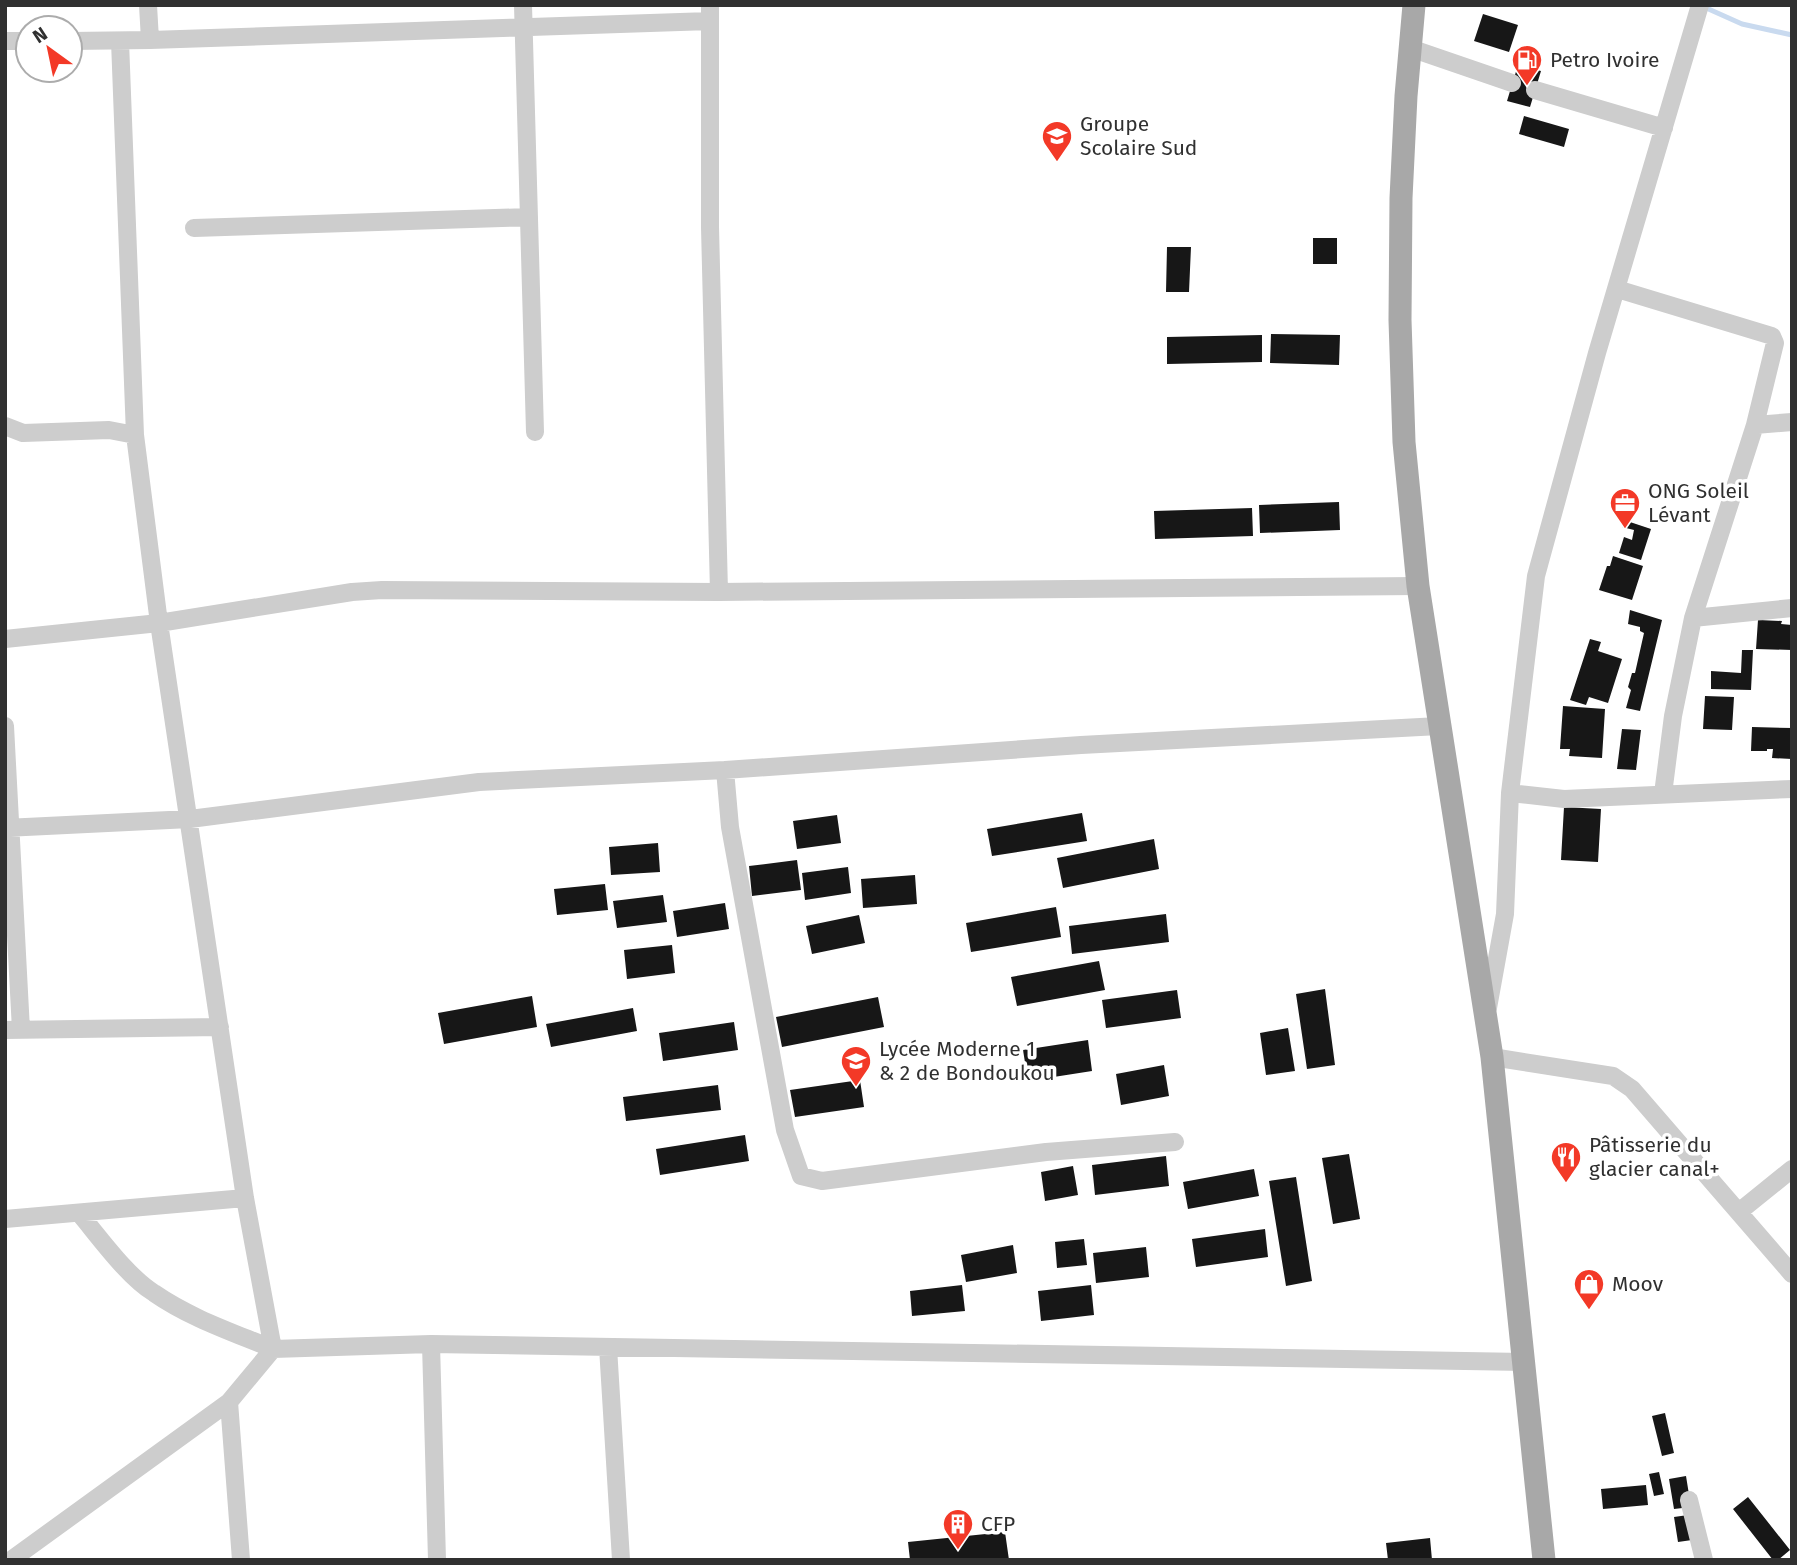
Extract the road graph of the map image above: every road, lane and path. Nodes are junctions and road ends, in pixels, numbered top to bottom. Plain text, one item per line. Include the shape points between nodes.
1 (148, 5) edge
2 (523, 5) edge
3 (1414, 5) edge
4 (1700, 5) edge
5 (710, 13) edge
6 (524, 28) junction
7 (150, 40) junction
8 (84, 41) edge
9 (120, 41) junction
10 (1410, 48) junction
11 (1512, 83) dead end
12 (1535, 90) dead end
13 (1664, 128) junction
14 (529, 217) junction
15 (194, 228) dead end
16 (1617, 289) junction
17 (1792, 422) edge
18 (1755, 425) junction
19 (5, 426) edge
20 (535, 432) dead end
21 (135, 435) junction
22 (1418, 586) junction
23 (719, 592) junction
24 (1792, 608) edge
25 (1693, 618) junction
26 (159, 623) junction
27 (5, 639) edge
28 (5, 726) edge
29 (1439, 726) junction
30 (725, 770) junction
31 (1792, 789) edge
32 (1510, 793) junction
33 (1663, 794) junction
34 (190, 819) junction
35 (7, 828) edge
36 (1486, 1019) junction
37 (220, 1027) junction
38 (13, 1030) edge
39 (1492, 1057) junction
40 (1175, 1142) dead end
41 (1792, 1169) edge
42 (245, 1198) junction
43 (1740, 1211) junction
44 (79, 1213) junction
45 (5, 1219) edge
46 (1792, 1274) edge
47 (431, 1344) junction
48 (608, 1347) junction
49 (273, 1349) junction
50 (1525, 1362) junction
51 (229, 1402) junction
52 (1689, 1500) dead end
53 (11, 1560) edge
54 (241, 1560) edge
55 (437, 1560) edge
56 (621, 1560) edge
57 (1544, 1560) edge
58 (1704, 1560) edge

1 - 7 street
2 - 6 street
3 - 10 main road
4 - 13 street
5 - 6 street
5 - 23 street
6 - 7 street
6 - 14 street
7 - 9 street
8 - 9 street
9 - 21 street
10 - 11 street
10 - 22 main road via 1400,320
12 - 13 street
13 - 16 street
14 - 15 street
14 - 20 street
16 - 18 street via 1772,336 1775,343
16 - 32 street via 1536,576
17 - 18 street
18 - 25 street
19 - 21 street via 23,433 109,430
21 - 26 street
22 - 23 street
22 - 29 main road
23 - 26 street via 352,592
24 - 25 street
25 - 33 street
26 - 27 street
26 - 34 street
28 - 35 street
29 - 30 street
29 - 36 main road
30 - 34 street via 479,782
30 - 40 street via 730,827 785,1130 801,1176 821,1181 1046,1152
31 - 33 street
32 - 33 street via 1564,799
32 - 36 street via 1505,914
34 - 35 street
34 - 37 street
35 - 38 street
36 - 39 main road
37 - 38 street
37 - 42 street
39 - 43 street via 1614,1076 1632,1089
39 - 50 main road
41 - 43 street
42 - 44 street
42 - 49 street
43 - 46 street
44 - 45 street
44 - 49 street via 152,1292 198,1318
47 - 48 street
47 - 49 street
47 - 55 street
48 - 50 street
48 - 56 street
49 - 51 street
50 - 57 main road
51 - 53 street
51 - 54 street
52 - 58 street

